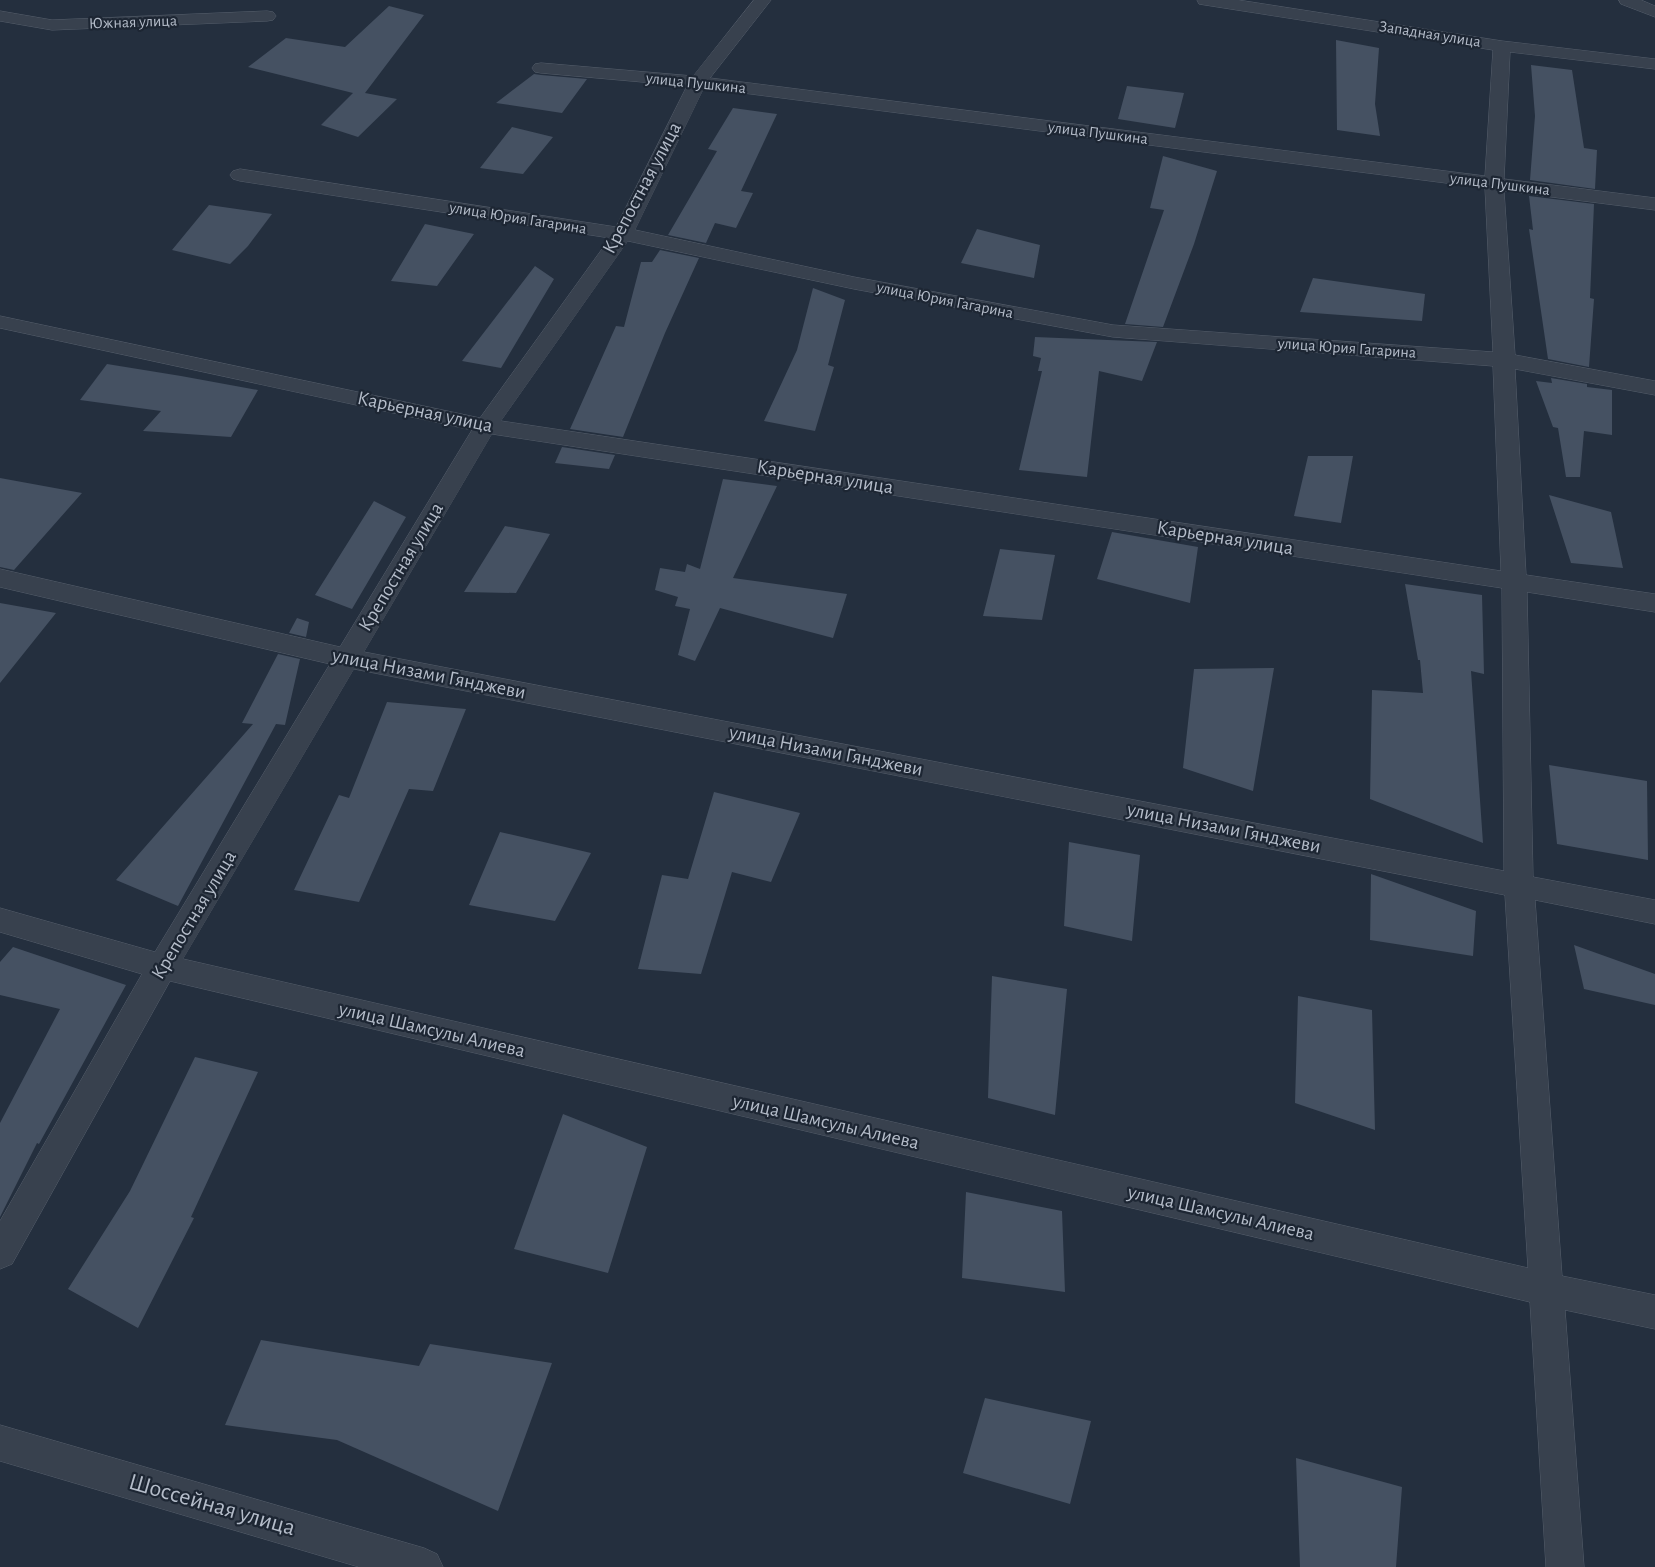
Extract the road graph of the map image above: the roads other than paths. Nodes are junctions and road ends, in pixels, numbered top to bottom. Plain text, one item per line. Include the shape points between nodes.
1 (763, 0) edge
2 (1205, 0) edge
3 (1627, 0) edge
4 (1655, 12) edge
5 (0, 16) edge
6 (266, 16) dead end
7 (1502, 46) junction
8 (1655, 64) edge
9 (541, 68) dead end
10 (698, 82) junction
11 (240, 175) dead end
12 (1494, 184) junction
13 (1655, 204) edge
14 (623, 234) junction
15 (0, 322) edge
16 (1504, 360) junction
17 (1655, 388) edge
18 (486, 426) junction
19 (0, 578) edge
20 (1514, 581) junction
21 (1655, 603) edge
22 (347, 658) junction
23 (1519, 886) junction
24 (1655, 912) edge
25 (0, 920) edge
26 (162, 968) junction
27 (0, 1253) edge
28 (1546, 1289) junction
29 (1655, 1312) edge
30 (0, 1443) edge
31 (424, 1567) edge
32 (1565, 1567) edge

1 - 10 street, Крепостная улица
2 - 7 street, Западная улица
3 - 4 street
5 - 6 street, Южная улица via 52,25
7 - 8 street, Западная улица
7 - 12 street
9 - 10 street, улица Пушкина
10 - 12 street, улица Пушкина
10 - 14 street, Крепостная улица
11 - 14 street, улица Юрия Гагарина
12 - 13 street, улица Пушкина
12 - 16 street
14 - 16 street, улица Юрия Гагарина via 1113,331
14 - 18 street, Крепостная улица
15 - 18 street, Карьерная улица
16 - 17 street, улица Юрия Гагарина
16 - 20 street
18 - 20 street, Карьерная улица
18 - 22 street, Крепостная улица
19 - 22 street, улица Низами Гянджеви
20 - 21 street, Карьерная улица
20 - 23 street
22 - 23 street, улица Низами Гянджеви
22 - 26 street, Крепостная улица
23 - 24 street, улица Низами Гянджеви
23 - 28 street
25 - 26 street, улица Шамсулы Алиева
26 - 27 street, Крепостная улица
26 - 28 street, улица Шамсулы Алиева
28 - 29 street, улица Шамсулы Алиева
28 - 32 street
30 - 31 street, Шоссейная улица

